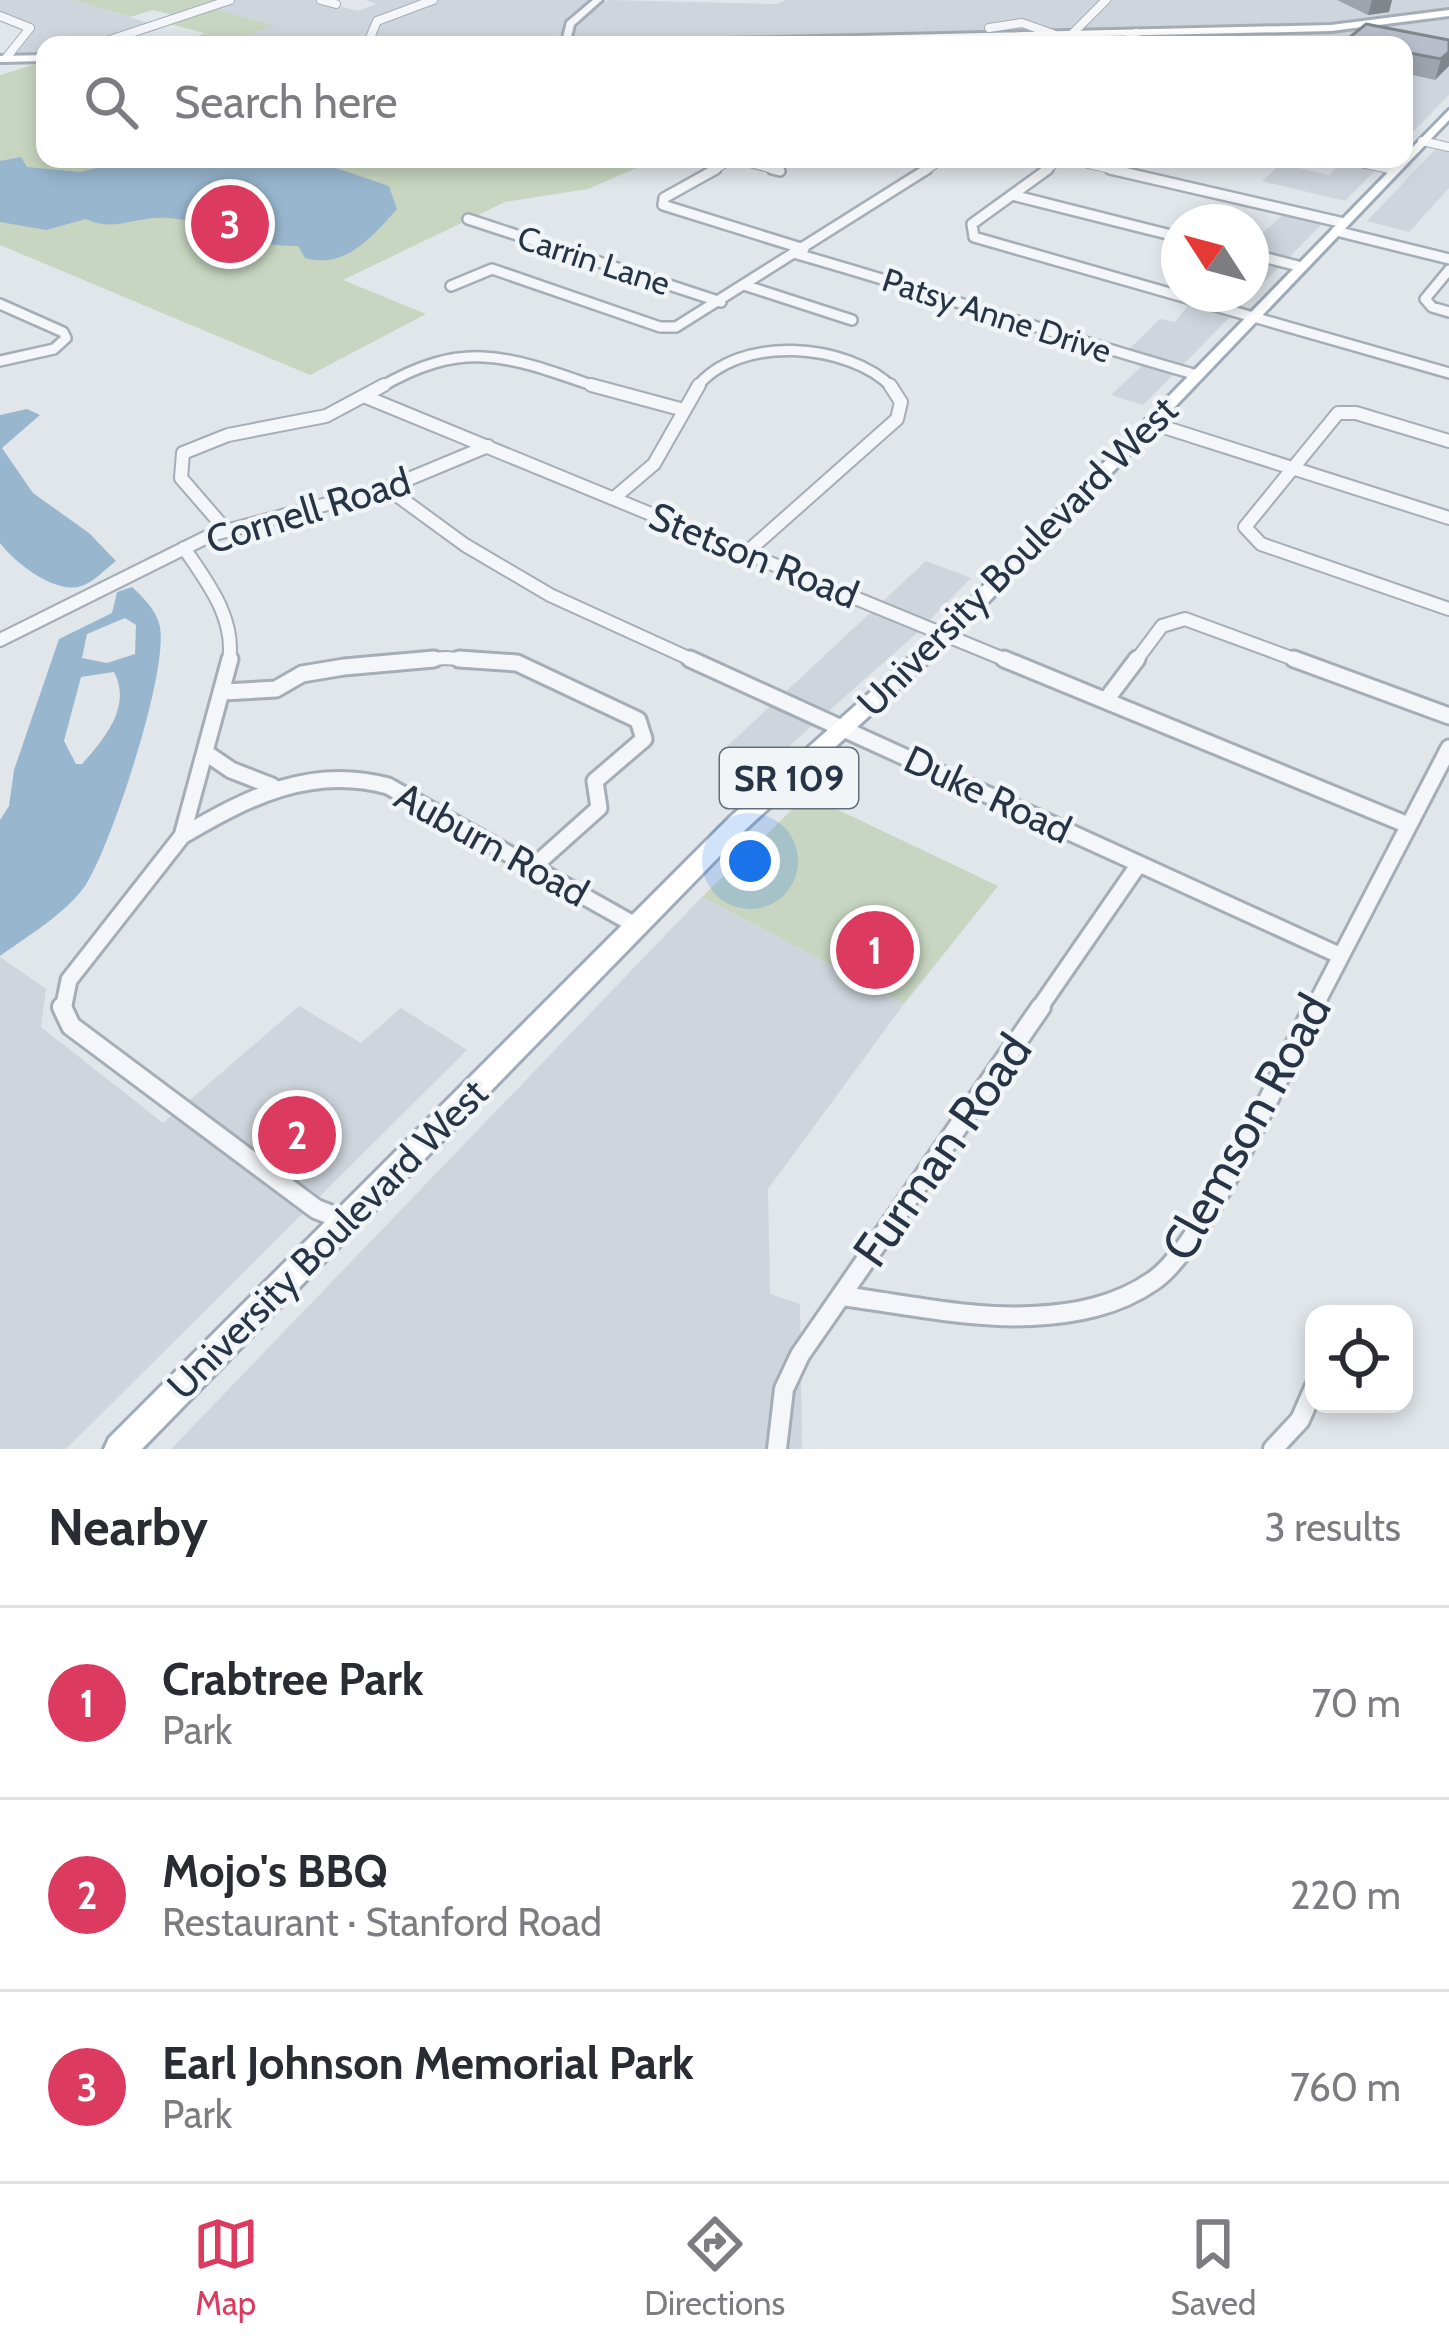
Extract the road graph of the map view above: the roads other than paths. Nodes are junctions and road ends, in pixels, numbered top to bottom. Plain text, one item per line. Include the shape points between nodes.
1 (230, 0) edge
2 (322, 0) edge
3 (433, 0) edge
4 (598, 0) edge
5 (1106, 0) edge
6 (336, 4) dead end
7 (1449, 13) edge
8 (0, 16) edge
9 (989, 28) dead end
10 (1136, 33) junction
11 (1053, 34) junction
12 (1072, 34) junction
13 (122, 36) edge
14 (371, 36) edge
15 (567, 36) edge
16 (984, 36) edge
17 (1132, 36) edge
18 (3, 58) edge
19 (36, 58) edge
20 (1449, 113) edge
21 (1422, 141) junction
22 (1449, 147) edge
23 (1413, 150) edge
24 (718, 168) edge
25 (768, 168) edge
26 (929, 168) edge
27 (1051, 168) edge
28 (1101, 168) edge
29 (1385, 168) edge
30 (1394, 170) joint
31 (780, 171) dead end
32 (1012, 195) junction
33 (468, 219) dead end
34 (1340, 227) junction
35 (1161, 232) edge
36 (801, 252) junction
37 (1269, 259) edge
38 (1449, 259) edge
39 (1302, 267) junction
40 (1449, 270) edge
41 (451, 286) dead end
42 (747, 286) junction
43 (721, 302) junction
44 (0, 304) edge
45 (1449, 312) edge
46 (1255, 315) junction
47 (852, 320) dead end
48 (0, 361) edge
49 (1449, 374) edge
50 (1197, 375) junction
51 (366, 397) junction
52 (684, 410) junction
53 (1151, 423) junction
54 (1449, 441) edge
55 (488, 446) junction
56 (1290, 468) junction
57 (387, 488) junction
58 (614, 498) junction
59 (1449, 518) edge
60 (226, 530) junction
61 (184, 548) junction
62 (746, 553) junction
63 (1449, 609) edge
64 (946, 635) junction
65 (0, 640) edge
66 (224, 692) junction
67 (1106, 700) junction
68 (1449, 716) edge
69 (844, 728) junction
70 (1449, 748) edge
71 (206, 753) junction
72 (272, 786) junction
73 (1408, 825) junction
74 (182, 836) junction
75 (1139, 864) junction
76 (533, 867) junction
77 (635, 925) junction
78 (1341, 956) junction
79 (344, 1221) junction
80 (841, 1296) junction
81 (1305, 1409) edge
82 (121, 1448) edge
83 (777, 1449) edge
84 (1273, 1449) edge

1 - 13 street
2 - 6 street
3 - 14 street via 377,21
4 - 15 street
5 - 12 street
7 - 10 main road via 1331,28
8 - 18 street via 30,28
9 - 11 street via 1021,23
10 - 12 main road
10 - 17 street
11 - 12 main road
11 - 16 main road
18 - 19 main road
20 - 21 main road, University Boulevard West / SR 109
21 - 22 street
21 - 23 main road, University Boulevard West / SR 109
24 - 36 street, Patsy Anne Drive via 663,205
25 - 31 street
26 - 36 street
27 - 32 street
28 - 34 street
29 - 30 street
30 - 34 main road, University Boulevard West / SR 109
32 - 35 street
32 - 46 street via 970,232 989,245
33 - 43 street, Carrin Lane
34 - 38 street
34 - 39 main road, University Boulevard West / SR 109
36 - 42 street
36 - 50 street, Patsy Anne Drive
37 - 39 street
39 - 46 main road, University Boulevard West / SR 109
40 - 45 street via 1425,302
41 - 43 street via 492,269 670,328
42 - 43 street
42 - 47 street
44 - 48 street via 66,338 54,349
46 - 49 street
46 - 50 main road, University Boulevard West / SR 109
50 - 53 main road, University Boulevard West / SR 109
51 - 52 street via 432,361 472,354 520,361 634,403
51 - 55 street, Stetson Road
51 - 60 street via 320,418 217,437 183,453 181,478
52 - 58 street via 658,460
52 - 62 street via 711,374 789,351 830,356 898,392 901,410 888,428
53 - 56 street
53 - 64 main road, University Boulevard West / SR 109
54 - 56 street via 1347,412 1334,415
55 - 57 street, Cornell Road
55 - 58 street, Stetson Road
56 - 59 street
56 - 63 street via 1246,524 1247,534
57 - 60 street, Cornell Road
57 - 69 street, Duke Road via 527,582
58 - 62 street, Stetson Road
60 - 61 street, Cornell Road
61 - 65 street, Cornell Road
61 - 66 street via 228,626
62 - 64 street, Stetson Road
64 - 67 street, Stetson Road
64 - 69 main road, University Boulevard West / SR 109
66 - 71 street
66 - 76 street via 276,688 344,667 469,660 538,670 638,720 644,739 595,782 599,808
67 - 68 street via 1162,626 1185,619
67 - 73 street, Stetson Road
69 - 75 street, Duke Road
69 - 77 main road, University Boulevard West / SR 109
70 - 73 street, Clemson Road
71 - 72 street
71 - 74 street
72 - 74 street, Auburn Road
72 - 76 street, Auburn Road via 378,782
73 - 78 street, Clemson Road
74 - 79 street via 69,980 63,1015 194,1120
75 - 78 street, Duke Road
75 - 80 street, Furman Road
76 - 77 street, Auburn Road
77 - 79 main road, University Boulevard West / SR 109
78 - 80 street, Clemson Road via 1190,1245 1150,1287 1106,1308 1047,1316
79 - 82 main road, University Boulevard West / SR 109
80 - 83 street, Furman Road via 793,1366
81 - 84 street

